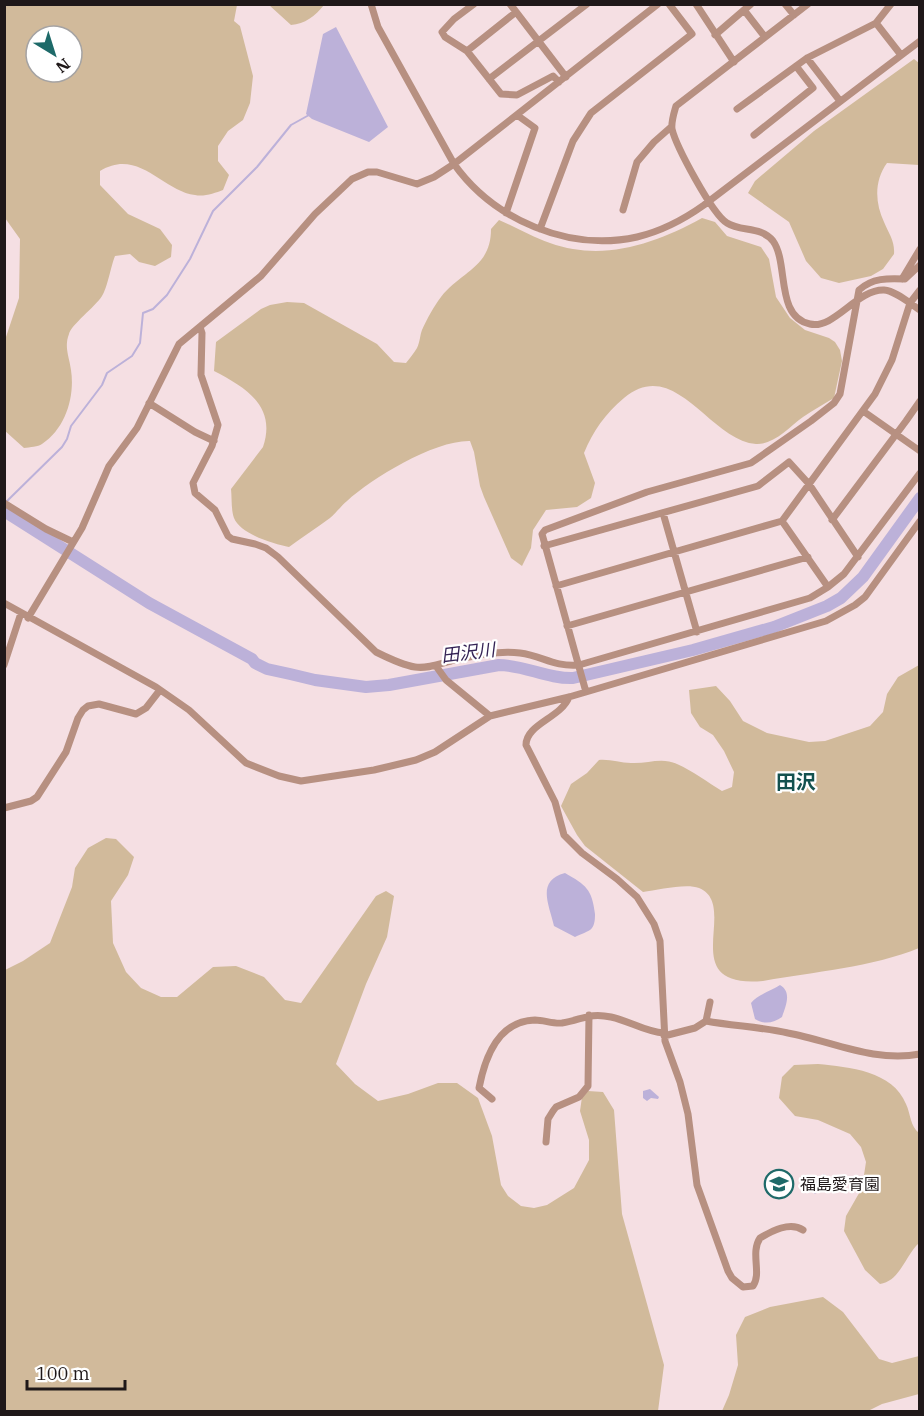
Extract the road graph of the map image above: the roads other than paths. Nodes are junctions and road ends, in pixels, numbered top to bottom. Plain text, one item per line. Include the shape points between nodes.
1 (371, 4) edge
2 (474, 4) edge
3 (587, 4) edge
4 (658, 4) edge
5 (669, 4) edge
6 (696, 4) edge
7 (751, 4) edge
8 (785, 4) edge
9 (808, 4) edge
10 (891, 4) edge
11 (515, 8) edge
12 (744, 10) junction
13 (794, 15) junction
14 (876, 23) junction
15 (715, 35) junction
16 (765, 37) junction
17 (538, 41) junction
18 (920, 41) edge
19 (466, 51) junction
20 (901, 55) junction
21 (807, 58) junction
22 (734, 62) junction
23 (796, 66) junction
24 (566, 76) junction
25 (489, 79) junction
26 (559, 82) junction
27 (840, 101) junction
28 (737, 109) dead end
29 (517, 115) junction
30 (671, 127) junction
31 (754, 135) dead end
32 (454, 164) junction
33 (708, 202) junction
34 (623, 210) dead end
35 (506, 213) junction
36 (540, 229) junction
37 (920, 249) edge
38 (920, 265) edge
39 (902, 279) junction
40 (920, 290) edge
41 (857, 301) junction
42 (910, 303) junction
43 (920, 310) edge
44 (200, 327) junction
45 (920, 400) edge
46 (149, 403) junction
47 (862, 411) junction
48 (896, 434) junction
49 (214, 441) junction
50 (920, 451) edge
51 (920, 474) edge
52 (808, 484) junction
53 (4, 503) edge
54 (663, 513) junction
55 (832, 520) junction
56 (782, 521) junction
57 (919, 523) edge
58 (73, 542) junction
59 (544, 546) junction
60 (674, 552) junction
61 (808, 557) junction
62 (858, 557) junction
63 (556, 586) junction
64 (828, 587) junction
65 (685, 592) junction
66 (4, 603) edge
67 (25, 616) junction
68 (567, 626) junction
69 (697, 632) junction
70 (4, 665) edge
71 (579, 665) junction
72 (437, 668) junction
73 (160, 690) junction
74 (586, 692) junction
75 (569, 697) junction
76 (490, 716) junction
77 (4, 808) edge
78 (710, 1002) dead end
79 (589, 1015) junction
80 (706, 1021) junction
81 (664, 1034) junction
82 (920, 1054) edge
83 (492, 1100) dead end
84 (546, 1142) dead end
85 (803, 1230) dead end

1 - 32 street via 378,27
2 - 19 street via 441,32
3 - 17 street
4 - 24 street
5 - 36 street via 692,34 591,113 573,141
6 - 15 street
7 - 12 street
8 - 13 street
9 - 13 street
10 - 14 street
11 - 17 street
11 - 19 street
12 - 15 street
12 - 16 street
13 - 16 street
14 - 20 street
14 - 21 street
15 - 22 street
16 - 22 street
17 - 24 street
17 - 25 street
18 - 20 street
19 - 25 street
20 - 27 street
21 - 23 street
21 - 27 street
22 - 30 street via 676,106
23 - 28 street
23 - 31 street via 813,88
24 - 26 street
25 - 26 street via 501,94 509,96 553,76
26 - 29 street
27 - 33 street
29 - 32 street
29 - 35 street via 535,128
30 - 33 street
30 - 34 street via 636,162
32 - 35 street
32 - 44 street via 417,184 378,172 352,179 315,214 261,276
33 - 36 street via 663,229 623,239 585,239
33 - 41 street via 726,223 765,234 772,240 790,307 804,322 823,323
35 - 36 street
37 - 39 street
38 - 39 street
39 - 41 street via 886,278 867,284 859,290
40 - 42 street
41 - 42 street via 883,290
41 - 59 street via 842,387 834,403 751,463 647,492 545,530
42 - 43 street
42 - 47 street via 886,376
44 - 46 street via 180,344
44 - 49 street via 201,375 218,425
45 - 48 street
46 - 49 street
46 - 58 street via 137,428 109,466
47 - 48 street
47 - 52 street
48 - 50 street
48 - 55 street
49 - 72 street via 192,483 195,494 215,510 228,536 266,548 278,557 376,652 416,667
51 - 62 street
52 - 54 street via 789,462 759,486
52 - 55 street
52 - 56 street
53 - 58 street
54 - 59 street
54 - 60 street
55 - 62 street
56 - 60 street
56 - 61 street
57 - 74 street via 865,597 839,615
58 - 67 street
59 - 63 street
60 - 63 street
60 - 65 street
61 - 64 street
61 - 65 street
62 - 64 street
63 - 68 street
64 - 69 street via 794,604
65 - 68 street
65 - 69 street
66 - 67 street
67 - 70 street
67 - 73 street
68 - 71 street
69 - 71 street
71 - 72 street via 558,665 521,653 504,653 450,661
71 - 74 street
72 - 76 street
73 - 76 street via 189,710 246,763 301,781 416,760 435,753
73 - 77 street via 136,714 99,704 88,706 78,718 66,752 37,797
74 - 75 street
75 - 76 street
75 - 81 street via 559,712 530,733 526,745 553,796 564,835 627,887 654,924 660,941
78 - 80 street
79 - 81 street via 616,1018
79 - 83 street via 561,1023 535,1020 508,1028 495,1043 480,1081 479,1088
79 - 84 street via 588,1086 579,1097 556,1107 548,1119
80 - 81 street via 695,1028
80 - 82 street via 786,1032 875,1054
81 - 85 street via 688,1114 699,1191 732,1278 743,1287 753,1286 755,1249 760,1238 780,1228

